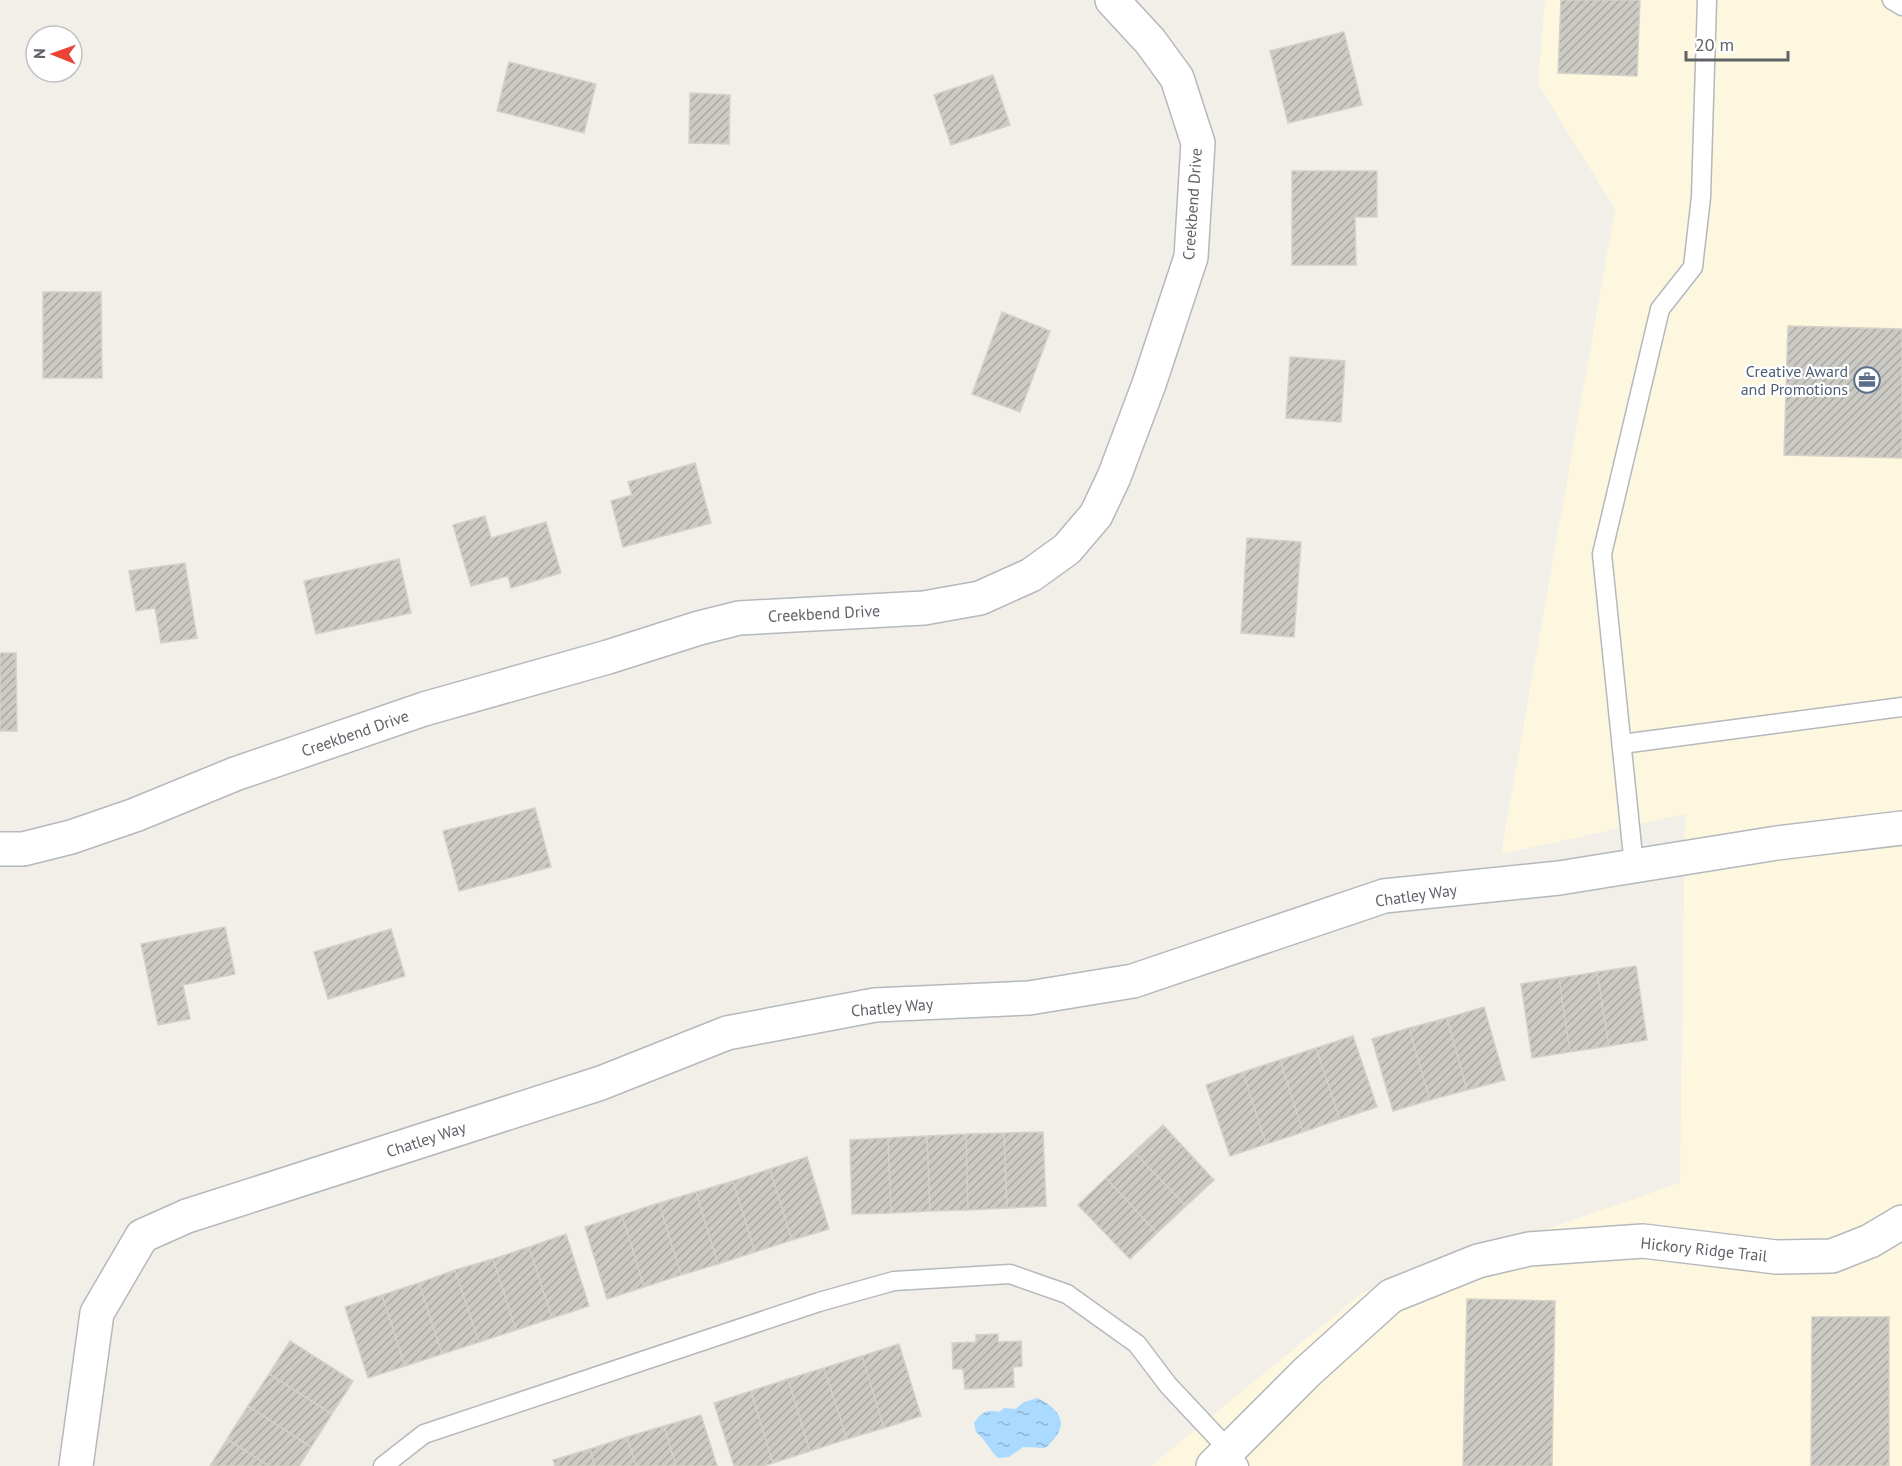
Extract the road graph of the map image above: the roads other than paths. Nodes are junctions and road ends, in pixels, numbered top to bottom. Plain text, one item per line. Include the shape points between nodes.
1 (1112, 0) edge
2 (1707, 0) edge
3 (1892, 0) edge
4 (1902, 6) edge
5 (1902, 708) edge
6 (1622, 744) junction
7 (1902, 828) edge
8 (0, 849) edge
9 (1634, 866) junction
10 (1902, 1222) edge
11 (1227, 1461) edge
12 (76, 1466) edge
13 (383, 1466) edge

1 - 8 street, Creekbend Drive via 1177,78 1198,144 1191,257 1114,477 1096,516 1067,549 1031,575 980,598 924,608 739,618 699,628 424,709 235,774 71,837 23,849
2 - 6 lane via 1701,197 1693,267 1660,309 1602,554
3 - 4 lane
5 - 6 lane
6 - 9 lane
7 - 9 street, Chatley Way
9 - 12 street, Chatley Way via 1384,896 1133,981 1029,998 875,1005 727,1033 601,1083 187,1216 141,1236 97,1313
10 - 11 street, Hickory Ridge Trail via 1833,1256 1776,1257 1643,1241 1529,1249 1478,1261 1391,1296 1307,1372
11 - 13 lane via 1137,1344 1067,1294 1010,1274 894,1281 819,1302 424,1434

